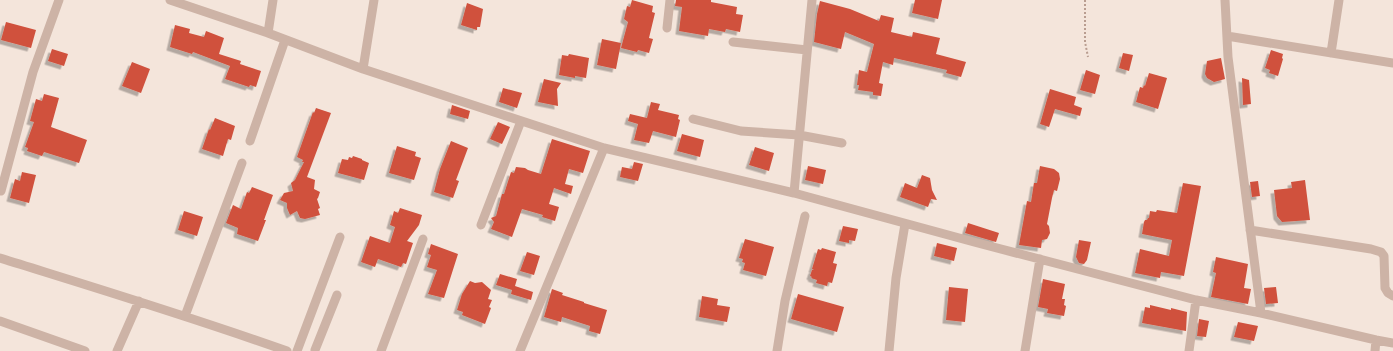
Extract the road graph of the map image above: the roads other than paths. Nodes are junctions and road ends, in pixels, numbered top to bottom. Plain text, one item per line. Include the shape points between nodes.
1 (59, 0) edge
2 (170, 0) edge
3 (273, 0) edge
4 (374, 0) edge
5 (670, 0) edge
6 (812, 0) edge
7 (1225, 0) edge
8 (1339, 0) edge
9 (667, 28) dead end
10 (268, 33) junction
11 (1227, 36) junction
12 (285, 40) junction
13 (733, 42) dead end
14 (807, 50) junction
15 (1331, 53) junction
16 (1393, 63) edge
17 (363, 69) junction
18 (693, 119) dead end
19 (521, 121) junction
20 (799, 135) junction
21 (250, 141) dead end
22 (842, 143) dead end
23 (604, 148) junction
24 (242, 163) dead end
25 (1, 191) edge
26 (794, 193) junction
27 (804, 216) dead end
28 (905, 224) junction
29 (481, 225) dead end
30 (1250, 230) junction
31 (340, 237) dead end
32 (423, 239) dead end
33 (0, 258) edge
34 (1040, 259) junction
35 (337, 295) dead end
36 (1393, 296) edge
37 (1196, 300) junction
38 (139, 301) junction
39 (1261, 313) junction
40 (185, 316) junction
41 (0, 321) edge
42 (1376, 340) junction
43 (1393, 343) edge
44 (85, 351) edge
45 (117, 351) edge
46 (287, 351) edge
47 (297, 351) edge
48 (314, 351) edge
49 (381, 351) edge
50 (520, 351) edge
51 (777, 351) edge
52 (889, 351) edge
53 (1025, 351) edge
54 (1188, 351) edge
55 (1375, 351) edge

1 - 25 street via 33,72
2 - 10 street
3 - 10 street
4 - 17 street
5 - 9 street
6 - 14 street
7 - 11 street
8 - 15 street
10 - 12 street
11 - 15 street
11 - 30 street
12 - 17 street
12 - 21 street
13 - 14 street
14 - 20 street
15 - 16 street
17 - 19 street
18 - 20 street via 741,131
19 - 23 street
19 - 29 street
20 - 22 street
20 - 26 street
23 - 26 street
23 - 50 street
24 - 40 street
26 - 28 street
27 - 51 street
28 - 34 street
28 - 52 street via 896,278
30 - 36 street via 1380,252 1384,256 1385,288
30 - 39 street
31 - 47 street
32 - 49 street
33 - 38 street
34 - 37 street
34 - 53 street
35 - 48 street
37 - 39 street
37 - 54 street
38 - 40 street
38 - 45 street
39 - 42 street
40 - 46 street
41 - 44 street
42 - 43 street
42 - 55 street

